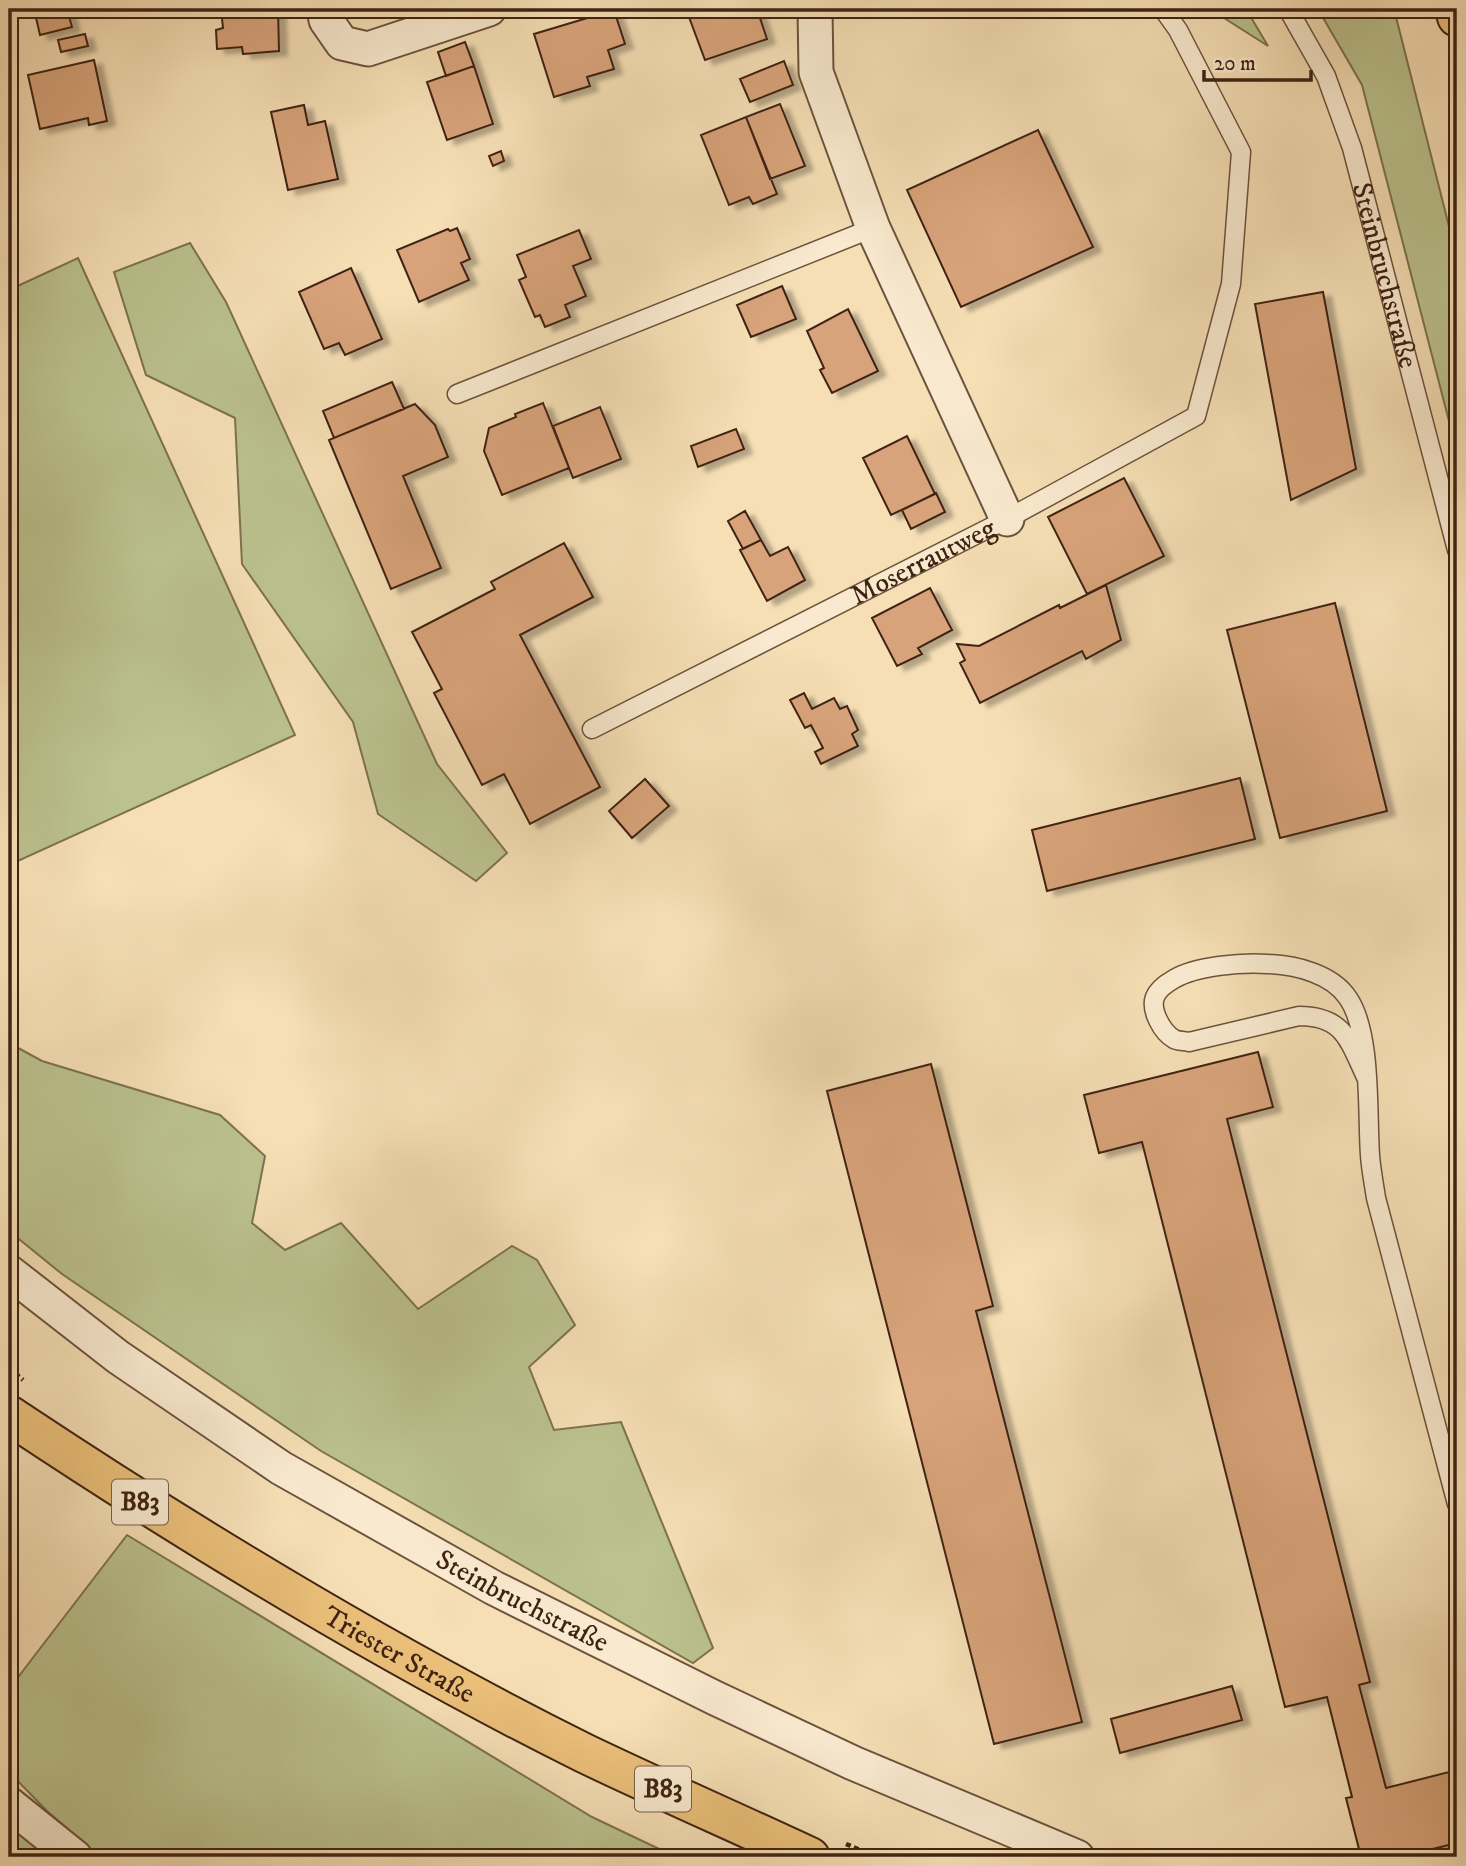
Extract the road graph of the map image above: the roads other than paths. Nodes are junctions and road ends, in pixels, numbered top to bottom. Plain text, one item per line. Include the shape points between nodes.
1 (324, 9) edge
2 (489, 9) edge
3 (815, 9) edge
4 (1163, 9) edge
5 (1288, 9) edge
6 (1455, 9) edge
7 (1457, 17) edge
8 (873, 228) junction
9 (457, 394) dead end
10 (1007, 519) junction
11 (1457, 550) edge
12 (592, 729) dead end
13 (1366, 1077) junction
14 (9, 1272) edge
15 (9, 1415) edge
16 (1457, 1504) edge
17 (9, 1804) edge
18 (75, 1857) edge
19 (810, 1857) edge
20 (1077, 1857) edge

1 - 2 street via 342,43 368,49
3 - 8 street, Moserrautweg via 816,72
4 - 10 lane via 1241,152 1231,284 1196,416
5 - 11 lane, Steinbruchstraße via 1326,76 1352,148
6 - 7 main road
8 - 9 lane
8 - 10 street, Moserrautweg
10 - 12 lane, Moserrautweg
13 - 13 lane via 1361,1023 1348,997 1320,976 1289,965 1218,967 1180,975 1155,997 1154,1012 1162,1027 1174,1039 1189,1042 1299,1016 1317,1016 1332,1022 1346,1036
13 - 16 lane via 1376,1198
14 - 20 street, Steinbruchstraße via 118,1357 281,1468 494,1588 853,1763
15 - 19 main road, Triester Straße / B83 via 142,1503 375,1641 586,1753
17 - 18 street

